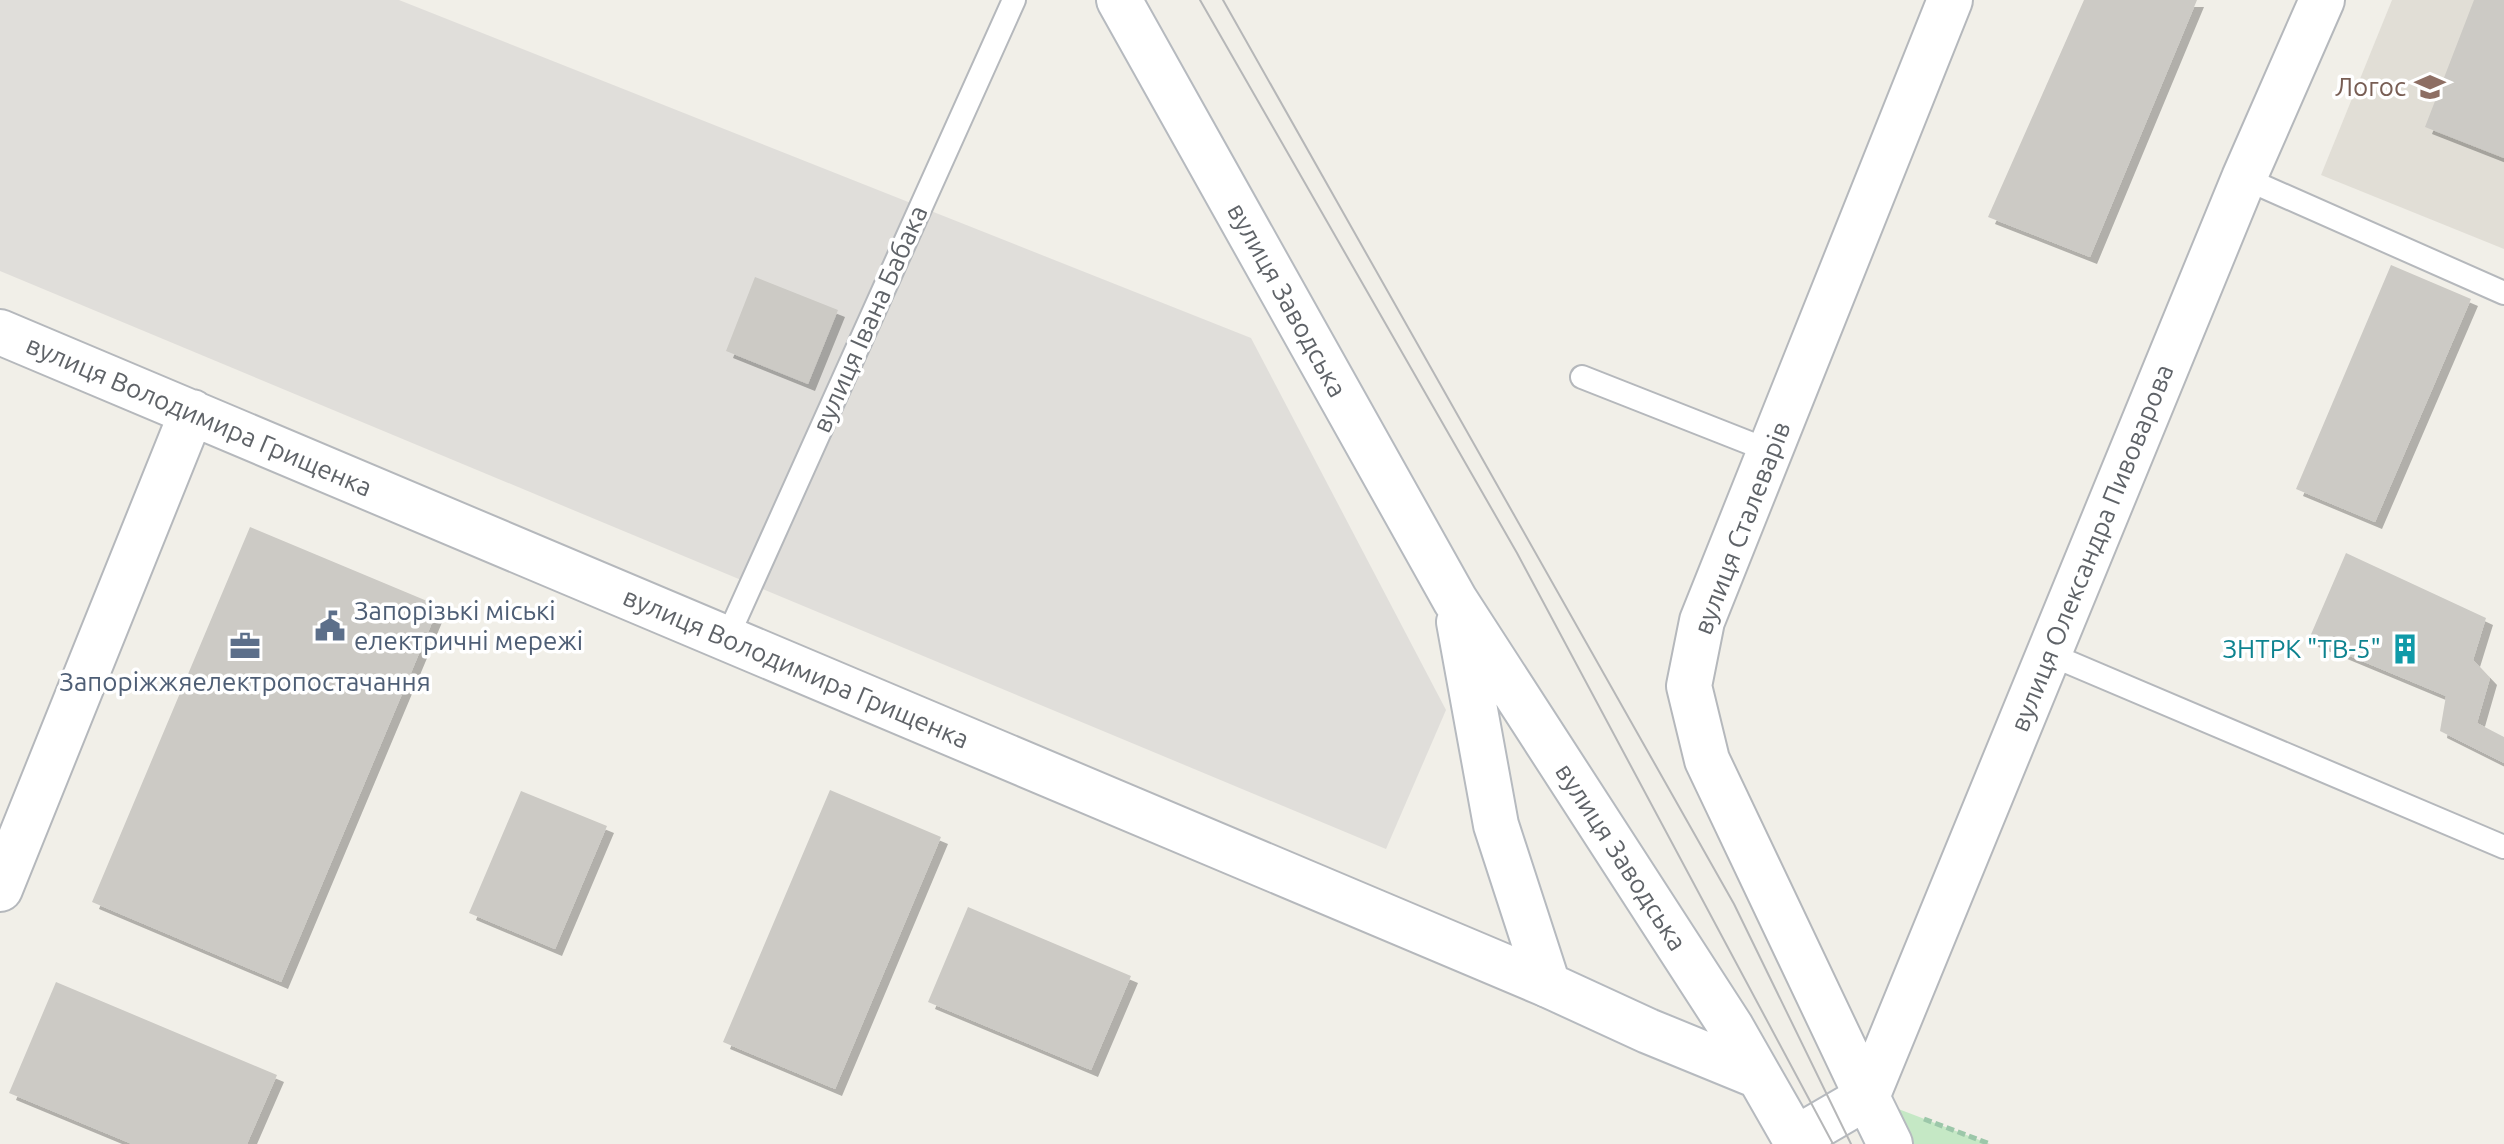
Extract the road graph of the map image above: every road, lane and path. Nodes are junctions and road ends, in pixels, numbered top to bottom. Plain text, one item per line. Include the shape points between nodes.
1 (1014, 0) edge
2 (1119, 0) edge
3 (1950, 0) edge
4 (2322, 0) edge
5 (2244, 178) junction
6 (2504, 293) edge
7 (0, 332) edge
8 (1582, 377) dead end
9 (192, 412) junction
10 (1770, 451) junction
11 (1455, 600) junction
12 (727, 638) junction
13 (2049, 654) junction
14 (2504, 847) edge
15 (0, 889) edge
16 (1548, 985) junction
17 (1758, 1076) junction
18 (1867, 1097) junction
19 (1796, 1142) edge
20 (1890, 1144) edge
21 (1990, 1144) edge

1 - 12 lane, вулиця Івана Бабака
2 - 11 street, вулиця Заводська
3 - 10 street, вулиця Сталеварів
4 - 5 street, вулиця Олександра Пивоварова
5 - 6 lane
5 - 13 street, вулиця Олександра Пивоварова
7 - 9 street, вулиця Володимира Грищенка
8 - 10 lane
9 - 12 street, вулиця Володимира Грищенка
9 - 15 street
10 - 18 street, вулиця Сталеварів via 1702,621 1689,686 1707,760
11 - 16 street, вулиця Заводська via 1496,825
11 - 17 street, вулиця Заводська
12 - 16 street, вулиця Володимира Грищенка
13 - 14 lane
13 - 18 street, вулиця Олександра Пивоварова
16 - 17 street
17 - 19 street, вулиця Заводська
18 - 19 street, вулиця Заводська
18 - 20 street
18 - 21 path

